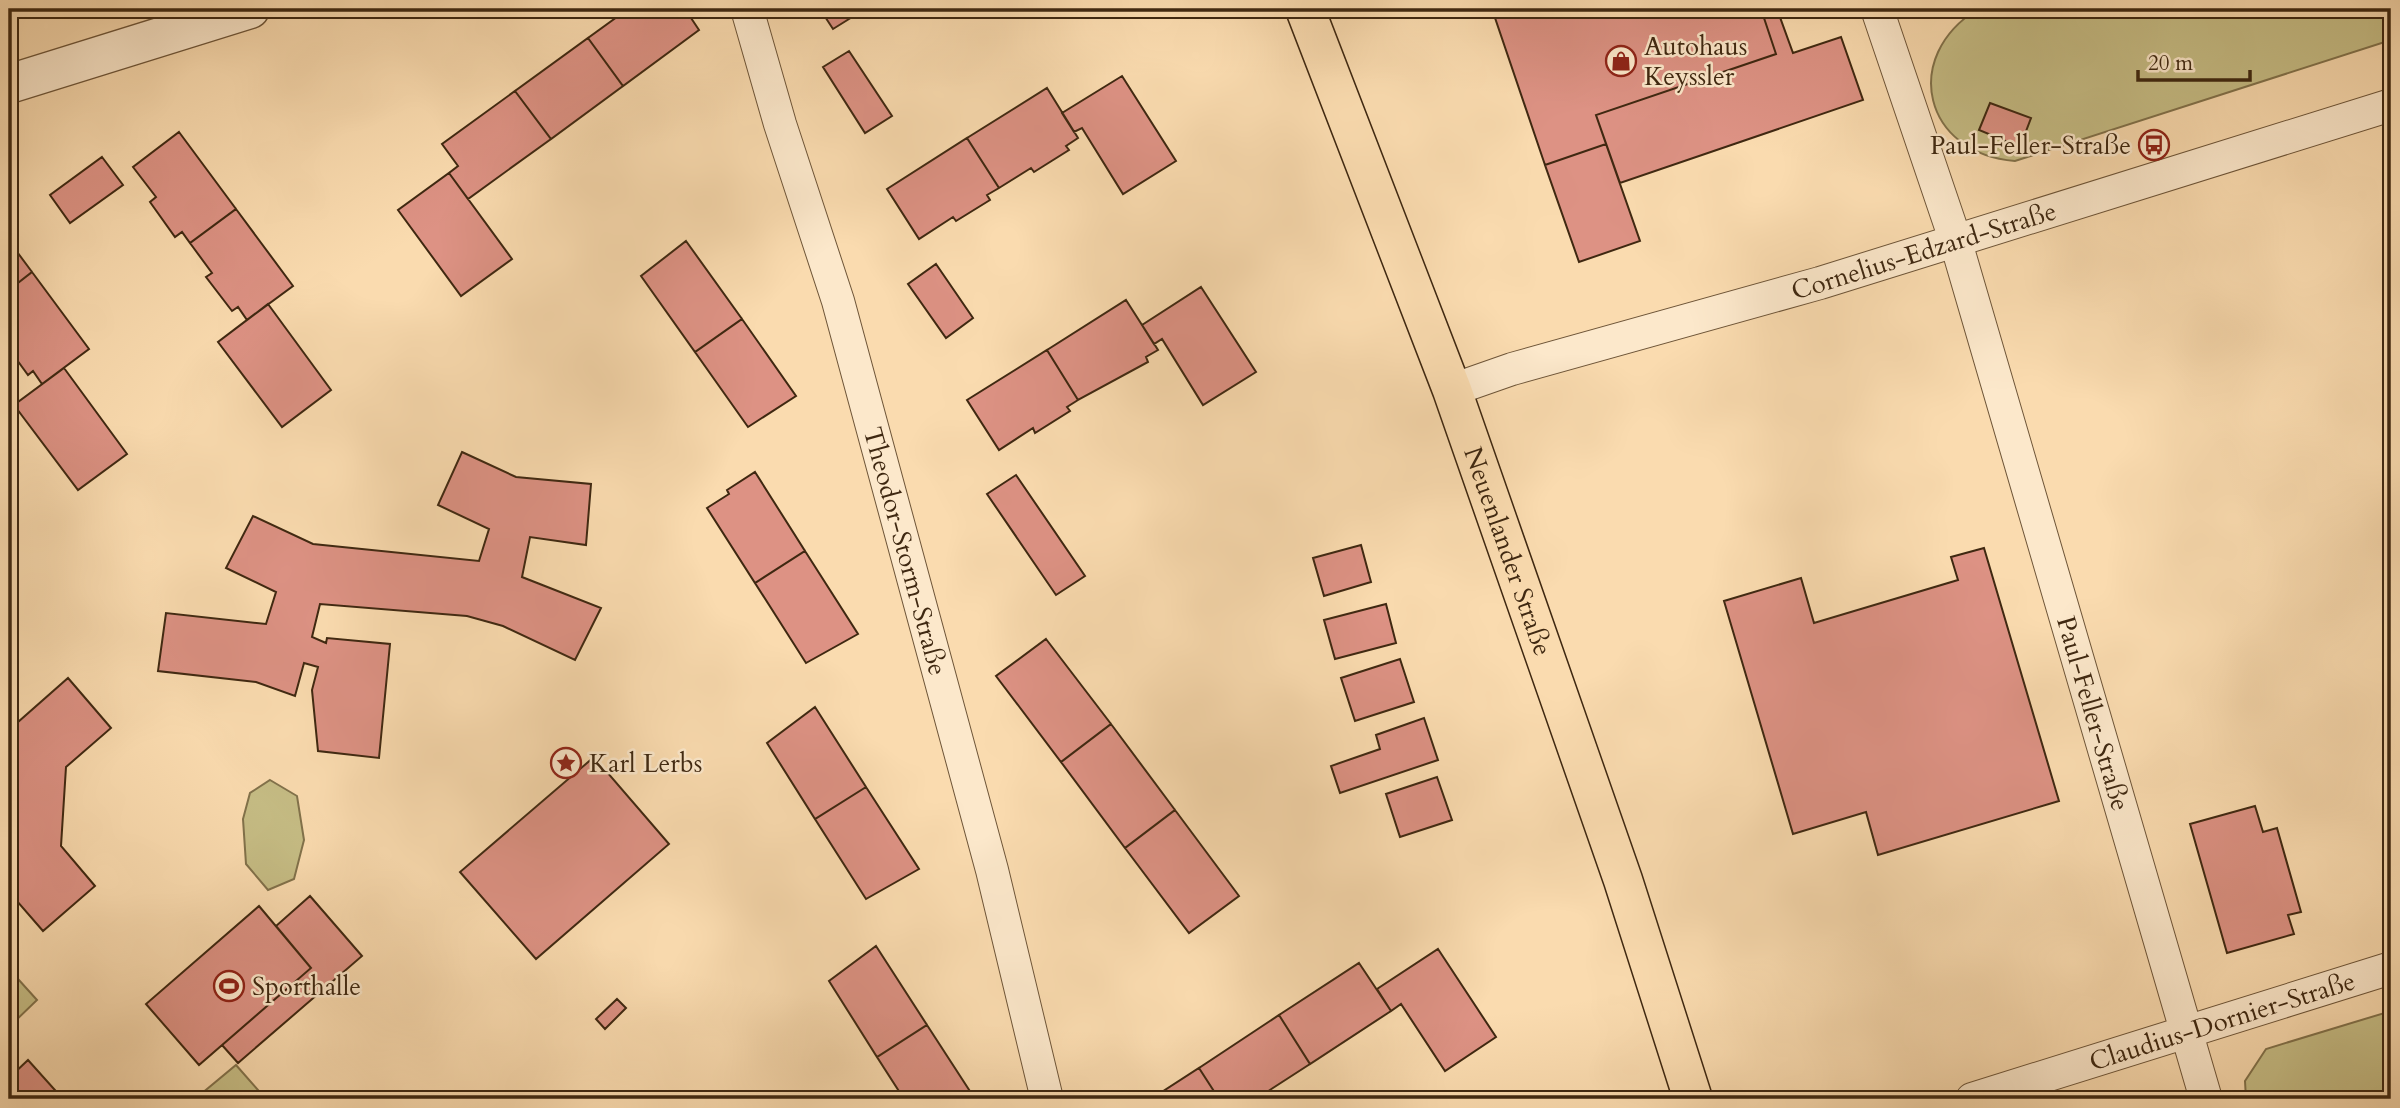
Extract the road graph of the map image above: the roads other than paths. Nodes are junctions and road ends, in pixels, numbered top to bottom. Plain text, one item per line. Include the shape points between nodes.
1 (250, 9) edge
2 (747, 9) edge
3 (1305, 9) edge
4 (1877, 9) edge
5 (9, 84) edge
6 (2391, 105) edge
7 (1955, 239) junction
8 (1452, 390) junction
9 (2391, 968) edge
10 (2186, 1031) junction
11 (1047, 1099) edge
12 (1693, 1099) edge
13 (1972, 1099) edge
14 (2206, 1099) edge

1 - 5 street
2 - 11 street, Theodor-Storm-Straße via 838,301 992,870
3 - 8 main road, Neuenlander Straße
4 - 7 street, Paul-Feller-Straße
6 - 7 street, Cornelius-Edzard-Straße
7 - 8 street, Cornelius-Edzard-Straße
7 - 10 street, Paul-Feller-Straße
8 - 12 main road, Neuenlander Straße via 1619,867
9 - 10 street, Claudius-Dornier-Straße
10 - 13 street, Claudius-Dornier-Straße
10 - 14 street, Paul-Feller-Straße

